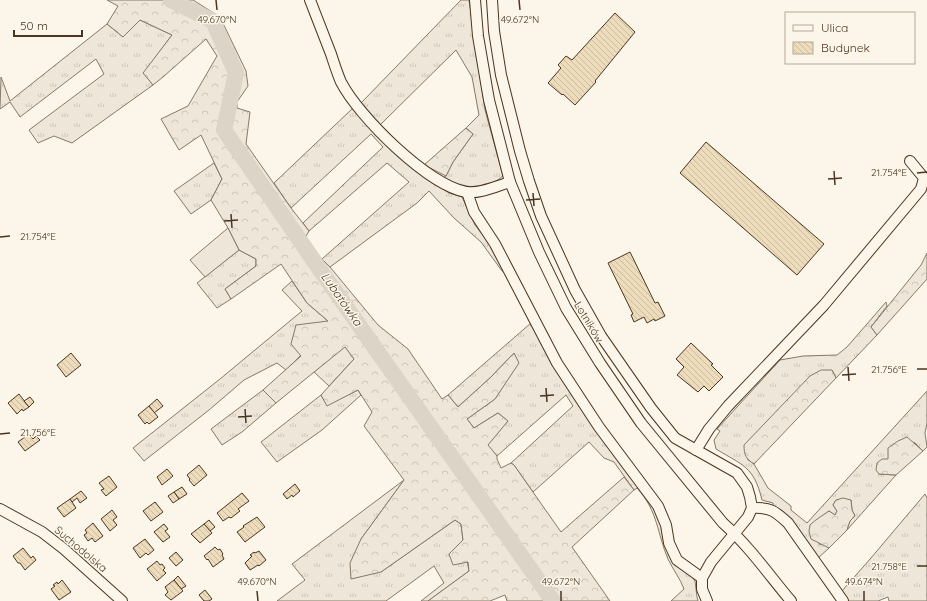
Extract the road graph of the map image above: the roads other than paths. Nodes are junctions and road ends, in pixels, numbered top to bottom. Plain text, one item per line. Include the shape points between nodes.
1 (310, 0) edge
2 (475, 0) edge
3 (492, 0) edge
4 (910, 161) dead end
5 (510, 182) junction
6 (467, 192) junction
7 (696, 450) junction
8 (752, 508) junction
9 (0, 509) edge
10 (734, 533) junction
11 (702, 578) junction
12 (122, 601) edge
13 (707, 601) edge
14 (791, 601) edge
15 (843, 601) edge

1 - 6 street via 341,82 353,101 390,142 415,164 455,189
2 - 5 street, Lotników via 478,36 489,100
3 - 7 street via 501,76 522,159 541,216 572,283 601,336 675,438
4 - 7 street via 924,178 920,188 826,306 728,406
5 - 6 street via 476,192
5 - 10 street, Lotników via 566,308 600,363 641,424 723,524
6 - 11 street via 474,212 495,244 557,363 599,427 658,506 677,560
7 - 8 street via 737,473 747,487
8 - 10 street via 748,517
8 - 15 street via 771,510 788,523
9 - 12 street, Suchodolska via 42,532 64,548
10 - 11 street
10 - 14 street, Lotników
11 - 13 street via 702,589

